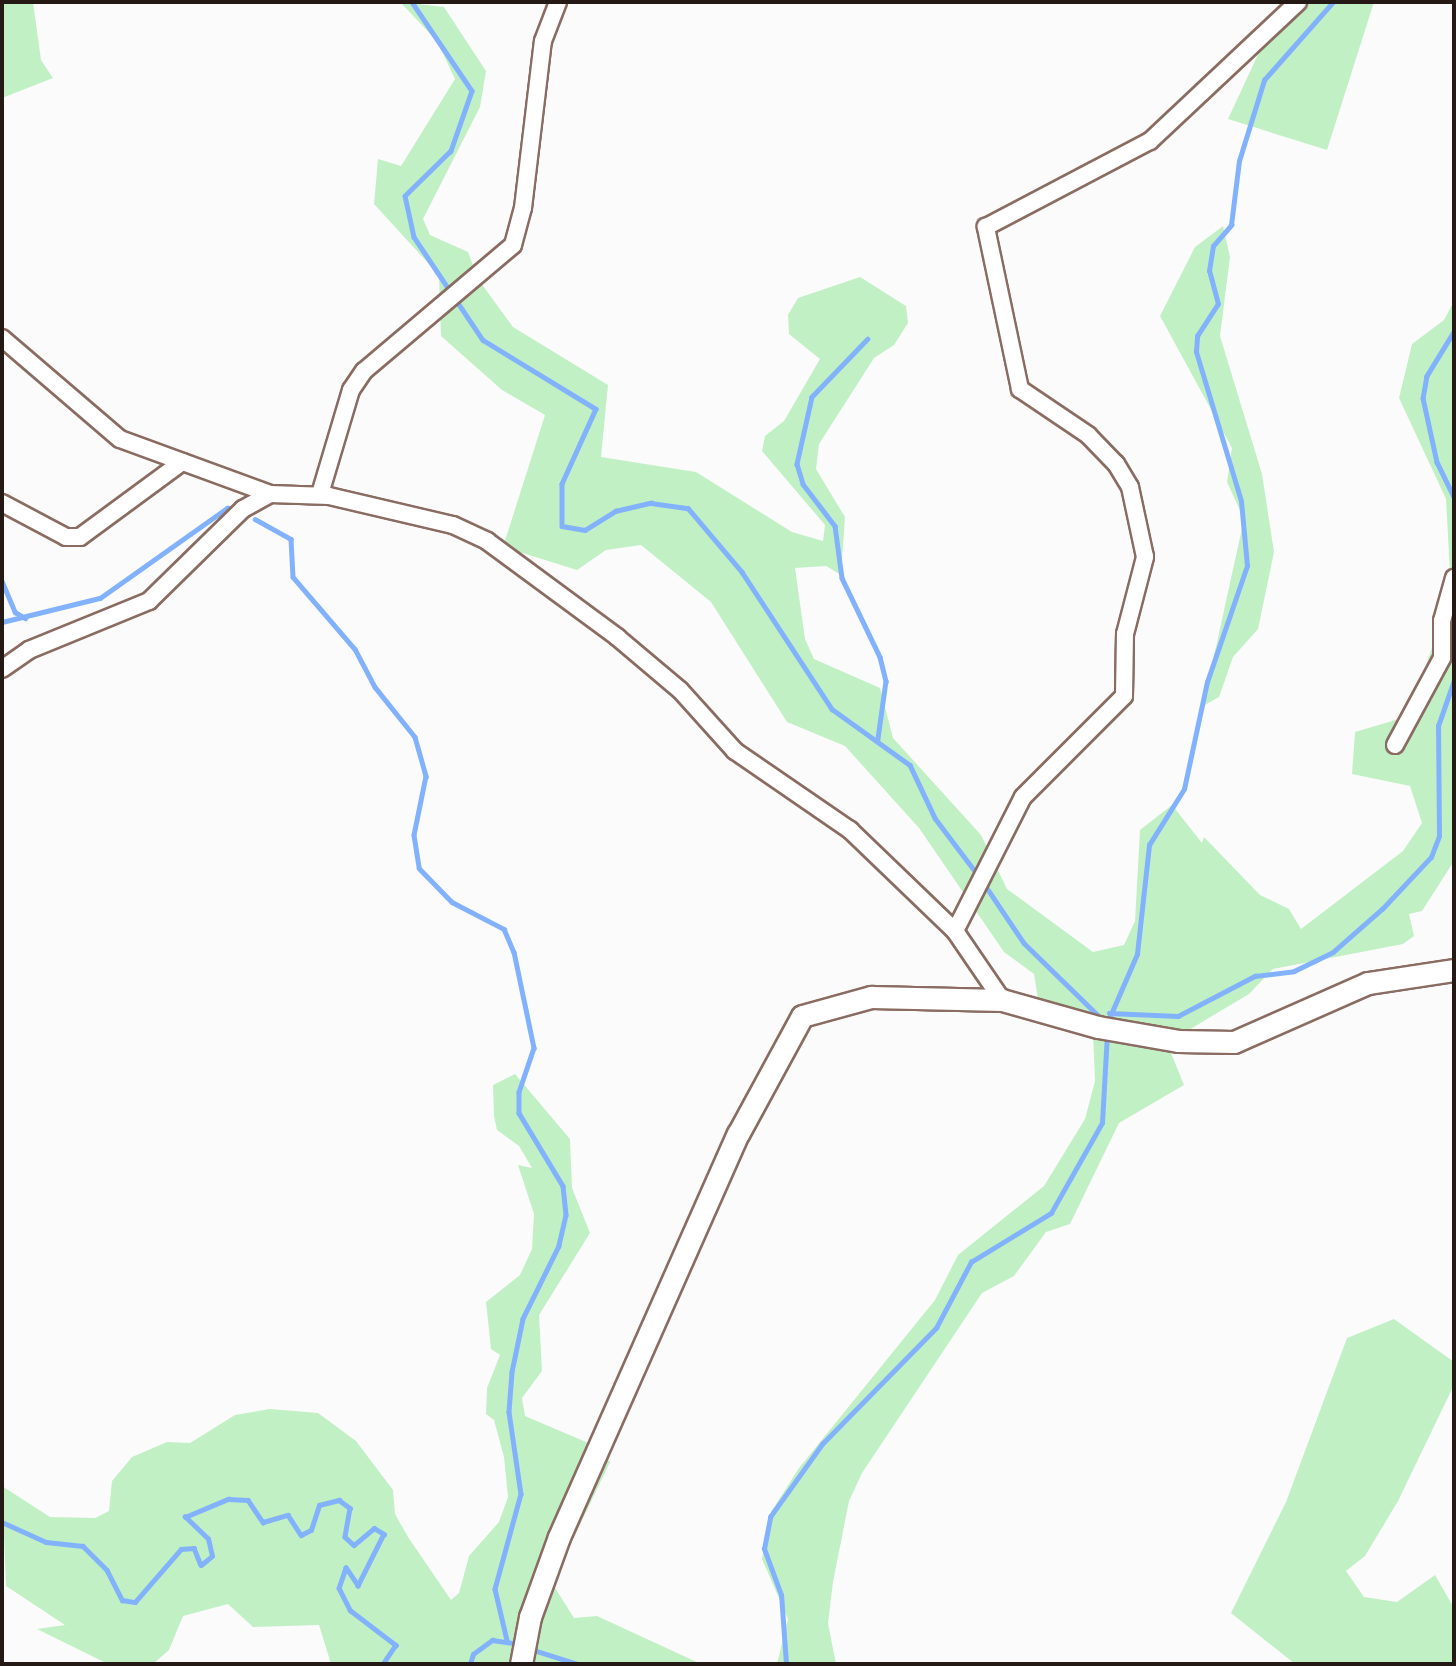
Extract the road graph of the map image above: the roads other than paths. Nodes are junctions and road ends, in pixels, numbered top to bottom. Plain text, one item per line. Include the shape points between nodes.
1 (558, 2) edge
2 (1298, 2) edge
3 (2, 338) edge
4 (182, 462) junction
5 (270, 494) junction
6 (320, 495) junction
7 (2, 503) edge
8 (1454, 578) edge
9 (2, 669) edge
10 (1395, 745) dead end
11 (955, 931) junction
12 (1454, 970) edge
13 (1002, 1000) junction
14 (523, 1652) edge

1 - 6 street via 542,41 523,208 513,244 364,370 351,390
2 - 11 street via 1150,141 986,227 1020,389 1088,435 1116,464 1130,487 1145,557 1125,634 1124,696 1023,797
3 - 4 street via 95,423
4 - 5 street
4 - 7 street via 80,537 66,537
5 - 6 street
5 - 9 street via 243,509 149,601 29,650
6 - 11 street via 453,525 487,541 680,690 734,751 850,830
8 - 10 street via 1442,627 1442,658
11 - 13 street
12 - 13 street via 1368,983 1234,1042 1108,1029
13 - 14 street via 871,996 817,1007 790,1031 737,1134 559,1537

